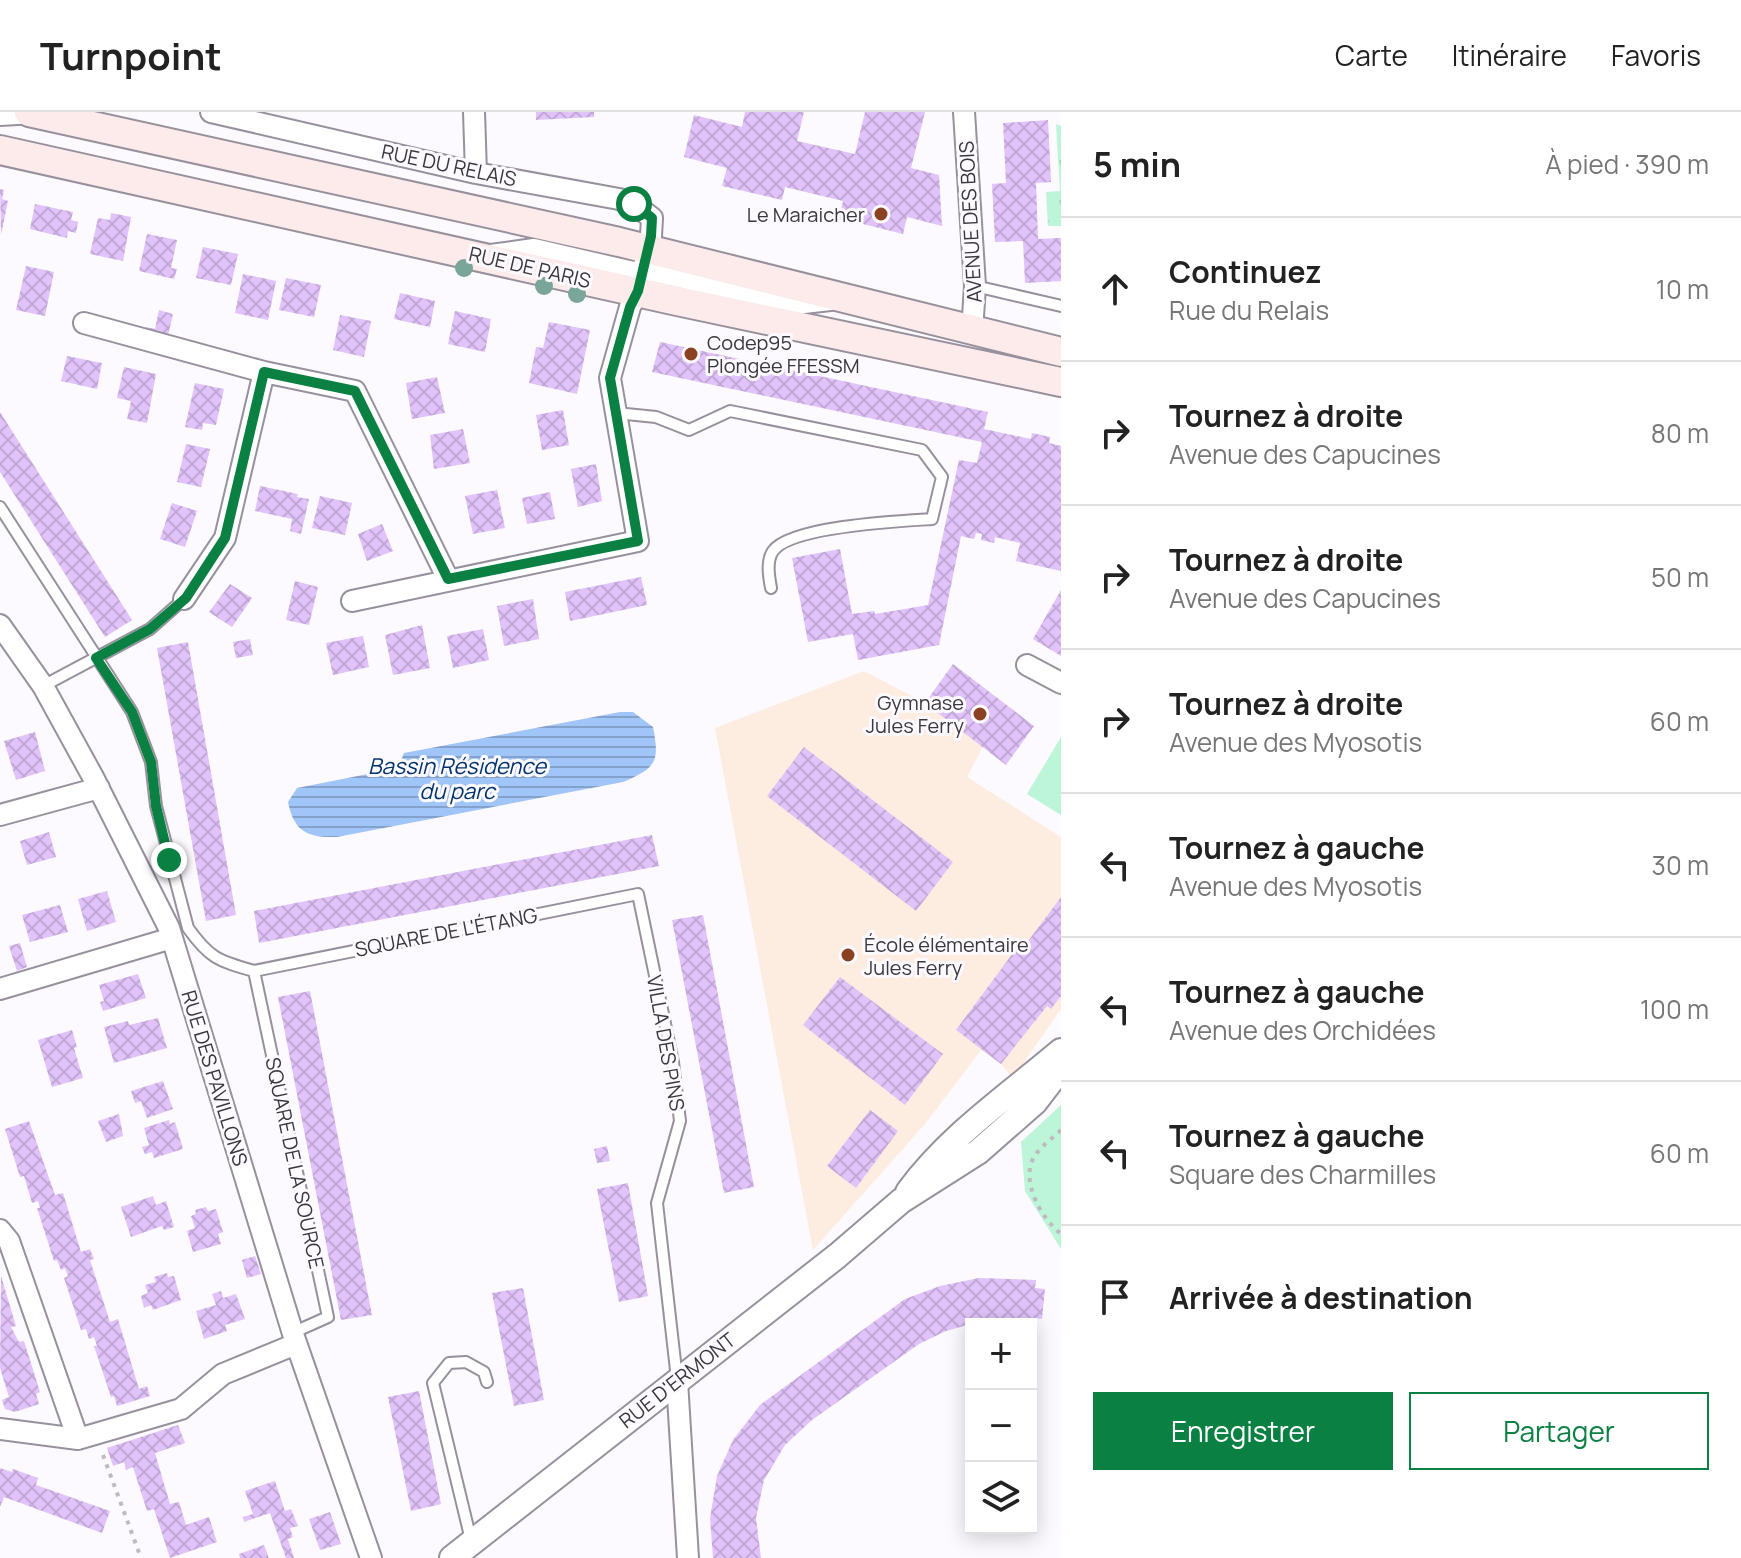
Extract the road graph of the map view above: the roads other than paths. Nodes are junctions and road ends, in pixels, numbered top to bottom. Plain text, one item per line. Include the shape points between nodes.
1 (211, 112) edge
2 (474, 112) edge
3 (964, 112) edge
4 (32, 113) edge
5 (0, 115) edge
6 (0, 150) edge
7 (476, 173) junction
8 (643, 271) junction
9 (975, 286) junction
10 (1061, 306) edge
11 (84, 323) dead end
12 (972, 332) junction
13 (1061, 352) edge
14 (264, 372) junction
15 (1061, 382) edge
16 (616, 413) junction
17 (0, 507) edge
18 (448, 579) junction
19 (771, 588) dead end
20 (184, 599) joint
21 (352, 601) dead end
22 (0, 625) edge
23 (96, 658) junction
24 (1027, 665) dead end
25 (1061, 683) edge
26 (43, 686) junction
27 (99, 788) junction
28 (0, 815) edge
29 (638, 894) joint
30 (172, 938) junction
31 (254, 971) junction
32 (0, 989) edge
33 (1061, 1051) edge
34 (1061, 1068) edge
35 (901, 1201) junction
36 (0, 1230) edge
37 (294, 1338) junction
38 (677, 1381) junction
39 (487, 1382) dead end
40 (0, 1429) edge
41 (87, 1436) junction
42 (472, 1542) junction
43 (371, 1558) edge
44 (452, 1558) edge
45 (688, 1558) edge

1 - 7 street, RUE DU RELAIS
2 - 7 street
3 - 9 street, AVENUE DES BOIS
4 - 5 street
4 - 8 main road, RUE DE PARIS
6 - 8 main road, RUE DE PARIS via 483,256
7 - 8 street, RUE DU RELAIS via 634,204 652,218
8 - 12 main road, RUE DE PARIS via 842,298
8 - 15 main road, RUE DE PARIS
8 - 16 street via 610,378
9 - 10 lane
9 - 12 street, AVENUE DES BOIS
11 - 14 street
12 - 13 main road, RUE DE PARIS
14 - 18 street via 355,391
14 - 20 street via 225,538
16 - 18 street via 638,541
16 - 19 lane via 656,417 689,430 730,411 922,450 942,477 932,519 789,539 772,552
17 - 23 lane
18 - 21 street
20 - 23 lane via 150,629
22 - 26 street, RUE DES PAVILLONS
23 - 26 lane
23 - 31 lane via 132,712 151,762 156,806 188,928 218,961
24 - 25 street
26 - 27 street, RUE DES PAVILLONS
27 - 28 street
27 - 30 street, RUE DES PAVILLONS
29 - 31 lane, SQUARE DE L'ÉTANG
29 - 38 lane, VILLA DES PINS via 680,1121 657,1203
30 - 32 street
30 - 37 street, RUE DES PAVILLONS
31 - 37 lane, SQUARE DE LA SOURCE via 328,1317
33 - 35 street, RUE D'ERMONT via 952,1141
34 - 35 street, RUE D'ERMONT via 1035,1102 978,1152
35 - 38 street, RUE D'ERMONT
36 - 41 street via 9,1241
37 - 41 street via 223,1374 181,1409
37 - 43 street, RUE DES PAVILLONS
38 - 42 street, RUE D'ERMONT
38 - 45 street
39 - 42 lane via 484,1372 466,1362 449,1363 433,1383
40 - 41 street
42 - 44 street, RUE D'ERMONT

